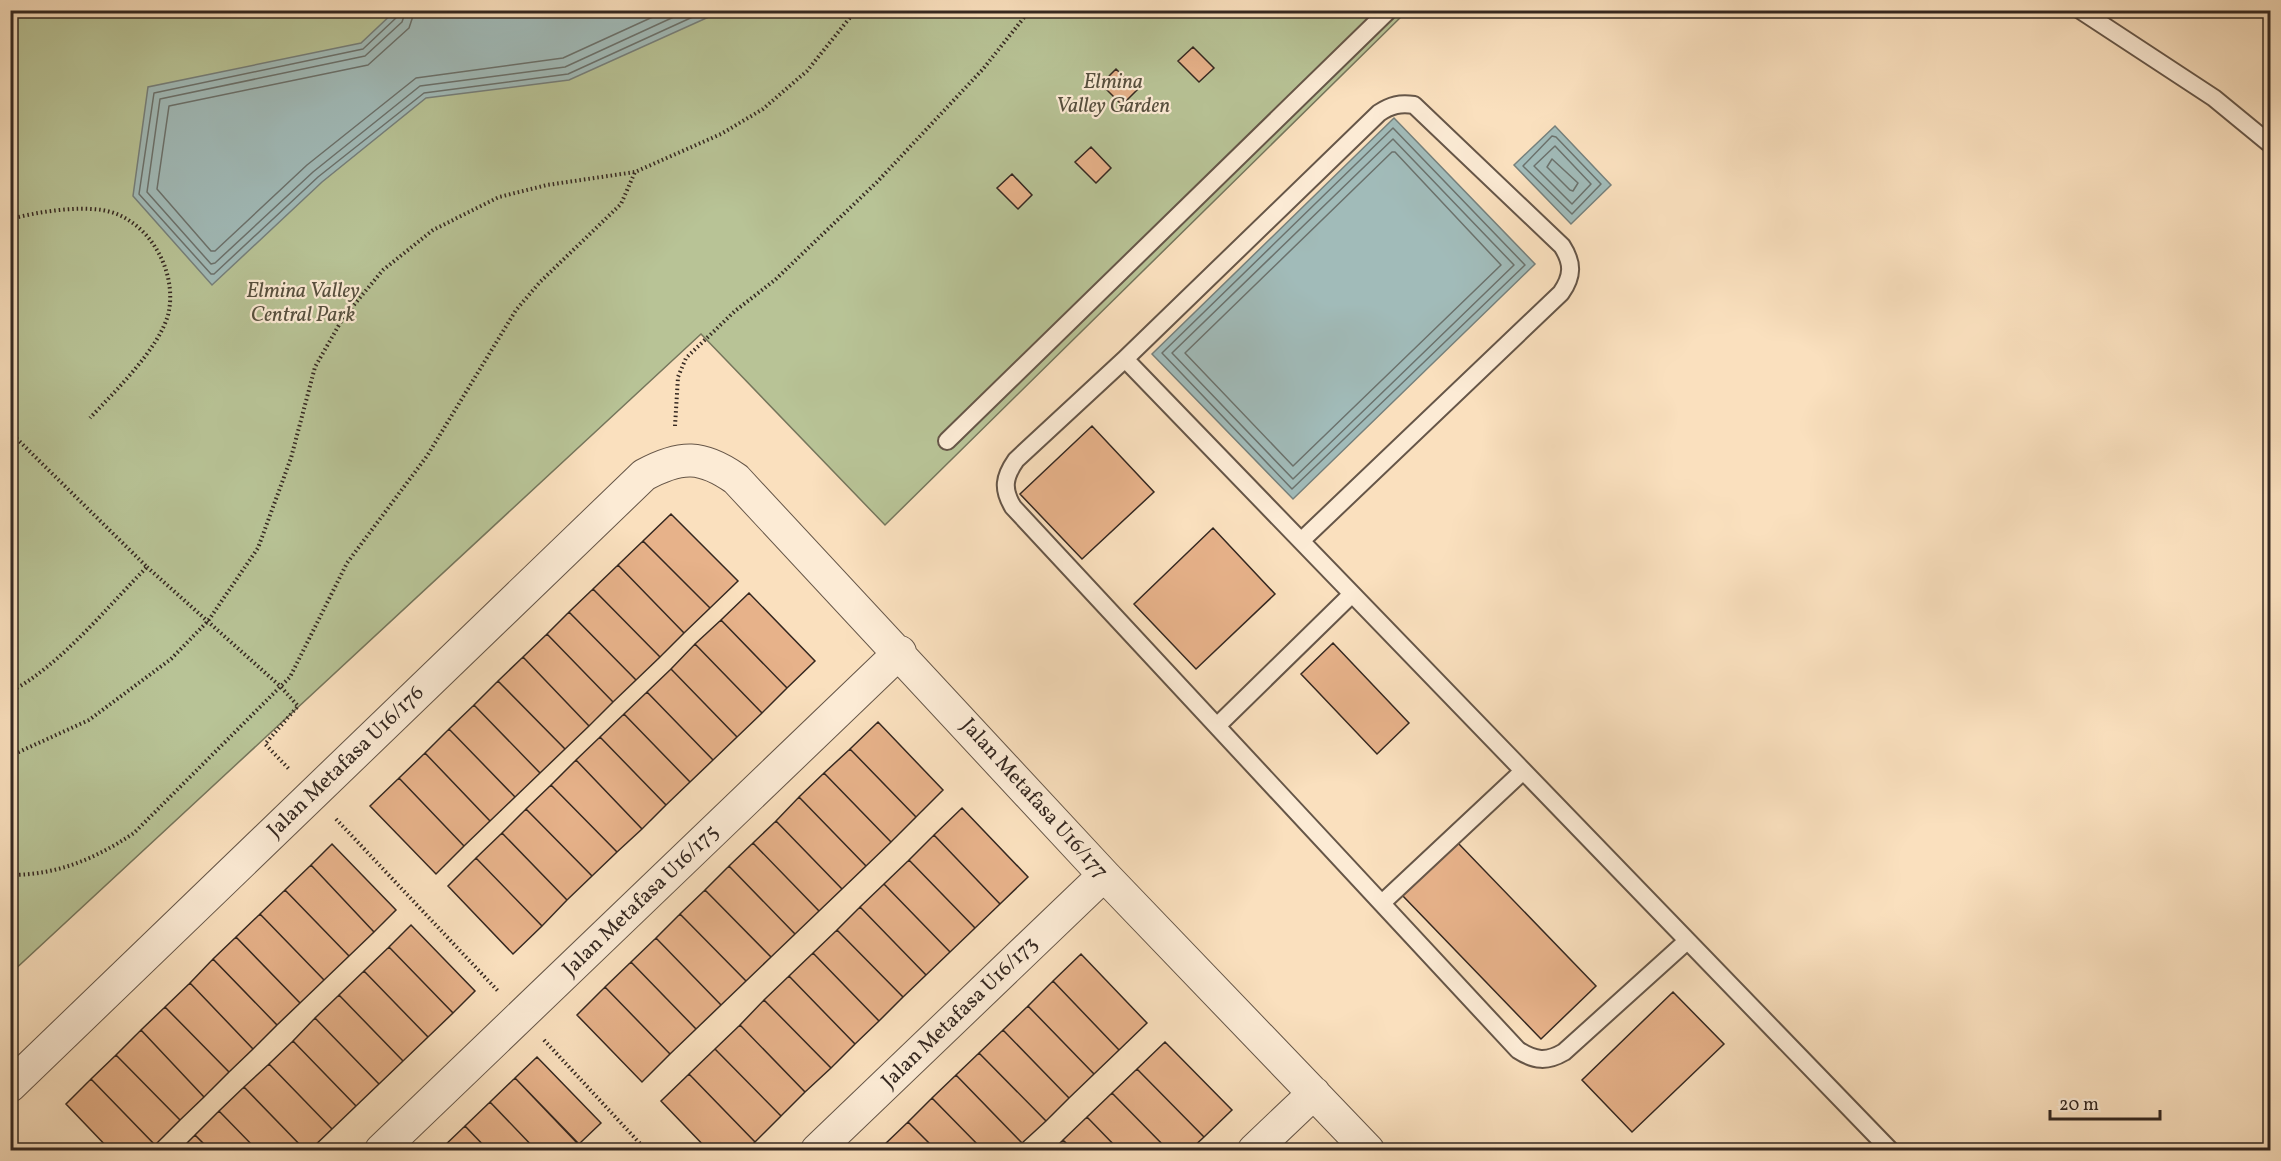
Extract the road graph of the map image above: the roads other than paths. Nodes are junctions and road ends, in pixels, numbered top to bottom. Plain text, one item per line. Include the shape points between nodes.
1 (1389, 10) edge
2 (2080, 10) edge
3 (2271, 144) edge
4 (1125, 359) junction
5 (947, 441) dead end
6 (689, 445) joint
7 (1301, 541) junction
8 (1352, 594) junction
9 (900, 652) junction
10 (1217, 726) junction
11 (1523, 771) junction
12 (1104, 875) junction
13 (1382, 903) junction
14 (1687, 940) junction
15 (10, 1086) edge
16 (1314, 1093) junction
17 (381, 1150) edge
18 (817, 1150) edge
19 (1254, 1150) edge
20 (1368, 1150) edge
21 (1890, 1150) edge

1 - 5 lane
2 - 3 lane via 2214,98
4 - 7 lane
4 - 7 lane via 1389,106 1414,105 1424,112 1562,246 1571,270 1561,293
4 - 10 lane via 1016,460 1004,483 1006,496
6 - 9 street, Jalan Metafasa U16/177 via 736,478
6 - 15 street, Jalan Metafasa U16/176 via 644,475
7 - 8 lane
8 - 10 lane
8 - 11 lane
9 - 12 street, Jalan Metafasa U16/177
9 - 17 street, Jalan Metafasa U16/175
10 - 13 lane
11 - 13 lane
11 - 14 lane
12 - 16 street, Jalan Metafasa U16/177
12 - 18 street, Jalan Metafasa U16/173
13 - 14 lane via 1518,1050 1541,1060 1564,1052
14 - 21 lane
16 - 19 street
16 - 20 street, Jalan Metafasa U16/177

